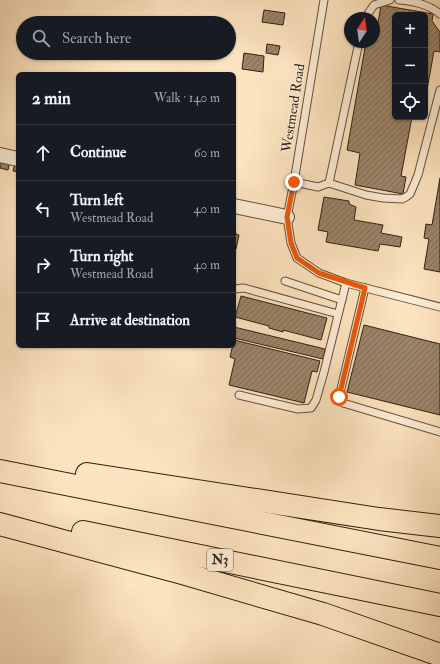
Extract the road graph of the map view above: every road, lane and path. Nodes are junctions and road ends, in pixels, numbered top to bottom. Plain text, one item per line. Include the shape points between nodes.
1 (324, 0) edge
2 (390, 0) edge
3 (399, 0) edge
4 (369, 12) edge
5 (440, 14) edge
6 (358, 48) edge
7 (440, 90) edge
8 (0, 156) edge
9 (16, 159) edge
10 (294, 182) junction
11 (329, 183) junction
12 (236, 206) edge
13 (287, 217) junction
14 (285, 281) dead end
15 (346, 283) junction
16 (365, 288) junction
17 (236, 289) edge
18 (342, 300) junction
19 (440, 307) edge
20 (338, 314) junction
21 (239, 395) dead end
22 (440, 432) edge
23 (0, 464) edge
24 (0, 471) edge
25 (0, 517) edge
26 (0, 524) edge
27 (440, 526) edge
28 (440, 558) edge
29 (440, 605) edge
30 (440, 655) edge

1 - 10 lane, Westmead Road
2 - 4 lane via 374,5
3 - 5 lane via 415,2
6 - 11 lane
7 - 11 lane via 420,169 410,194 402,199 383,198
8 - 9 street
10 - 11 lane via 318,187
10 - 13 lane, Westmead Road
12 - 13 street
13 - 15 lane, Westmead Road via 291,243 297,258 319,273
14 - 18 lane
15 - 16 lane, Westmead Road
15 - 18 lane
16 - 19 lane, Westmead Road
16 - 22 lane via 339,397 344,403
17 - 20 lane via 244,288
18 - 20 lane
20 - 21 lane via 316,400 311,408 298,409
23 - 27 highway via 108,477
24 - 28 highway
25 - 29 highway, N3 via 132,541
26 - 30 highway via 323,614

